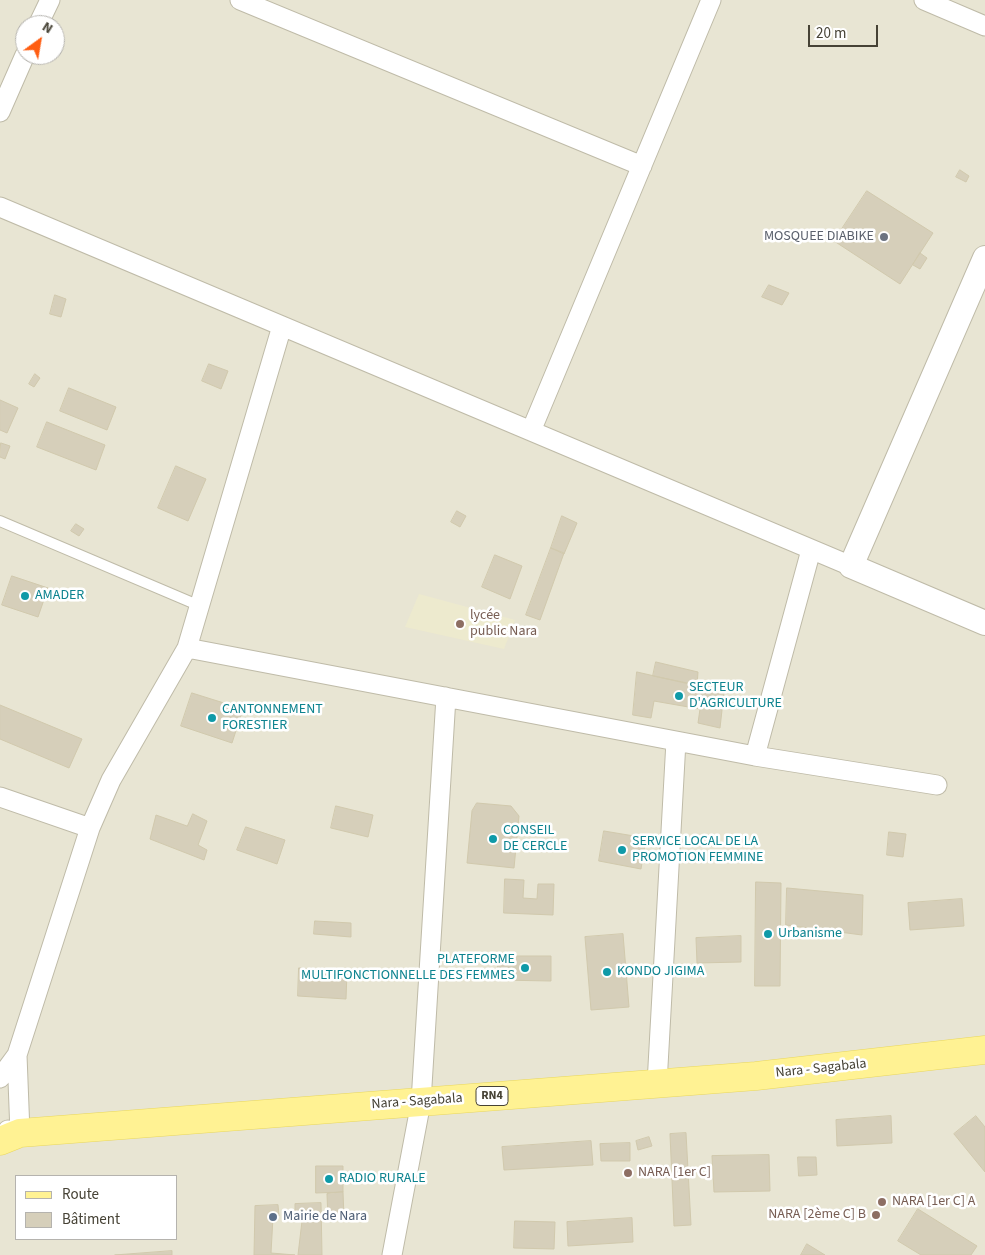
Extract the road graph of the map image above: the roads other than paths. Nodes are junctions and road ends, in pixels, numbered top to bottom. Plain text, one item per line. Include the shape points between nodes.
1 (50, 0) edge
2 (240, 0) edge
3 (711, 0) edge
4 (924, 0) edge
5 (43, 15) edge
6 (985, 26) edge
7 (21, 65) edge
8 (0, 112) edge
9 (642, 166) junction
10 (0, 207) edge
11 (985, 258) edge
12 (282, 326) junction
13 (531, 431) junction
14 (0, 521) edge
15 (811, 550) junction
16 (851, 566) junction
17 (200, 606) junction
18 (985, 623) edge
19 (188, 648) junction
20 (446, 697) junction
21 (676, 741) junction
22 (755, 756) junction
23 (937, 785) dead end
24 (0, 797) edge
25 (90, 828) junction
26 (985, 1050) edge
27 (17, 1055) junction
28 (0, 1078) edge
29 (657, 1084) junction
30 (421, 1102) junction
31 (7, 1134) edge
32 (392, 1255) edge

1 - 5 street
2 - 9 street
3 - 9 street
4 - 6 street
7 - 8 street
9 - 13 street
10 - 12 street
11 - 16 street
12 - 13 street
12 - 17 street
13 - 15 street
14 - 17 lane
15 - 16 street
15 - 22 street
16 - 18 street
17 - 19 street
19 - 20 street
19 - 25 street via 111,780
20 - 21 street
20 - 30 street
21 - 22 street
21 - 29 street
22 - 23 street
24 - 25 street
25 - 27 street
26 - 29 main road, Nara - Sagabala / RN4
27 - 28 street
27 - 31 street
29 - 30 main road, Nara - Sagabala / RN4
30 - 31 main road, Nara - Sagabala / RN4
30 - 32 street

